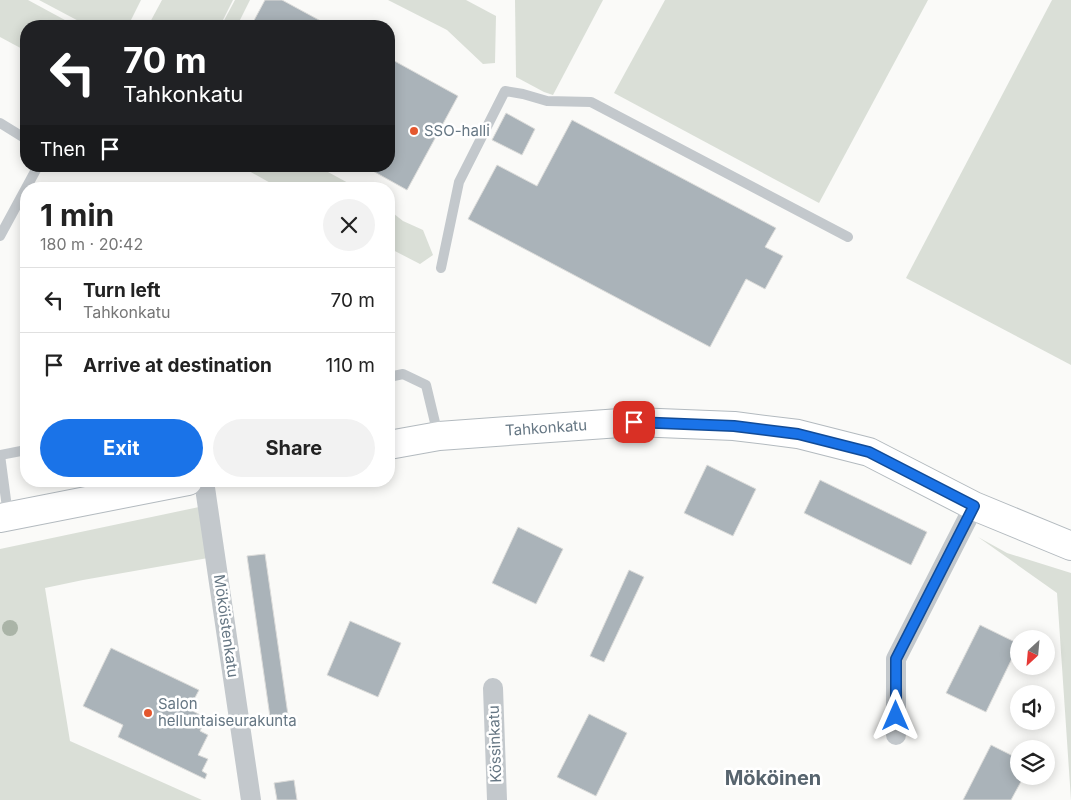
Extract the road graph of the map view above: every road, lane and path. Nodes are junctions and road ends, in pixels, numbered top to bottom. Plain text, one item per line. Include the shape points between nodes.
1 (0, 123) edge
2 (20, 135) edge
3 (20, 199) edge
4 (0, 236) edge
5 (848, 237) dead end
6 (441, 268) dead end
7 (395, 376) edge
8 (439, 436) junction
9 (395, 444) edge
10 (20, 451) edge
11 (0, 455) edge
12 (157, 487) edge
13 (205, 487) edge
14 (974, 506) junction
15 (4, 517) edge
16 (1071, 546) edge
17 (493, 688) dead end
18 (896, 735) dead end
19 (251, 800) edge
20 (497, 800) edge

1 - 2 lane
3 - 4 lane
5 - 6 lane via 590,102 546,101 505,91 459,182
7 - 8 lane via 402,374 426,385
8 - 9 street, Tahkonkatu
8 - 14 street, Tahkonkatu via 634,422 734,426 798,434 869,452
10 - 11 lane
11 - 15 lane
12 - 15 street
13 - 19 street, Mököistenkatu
14 - 16 street, Tahkonkatu
14 - 18 street via 896,659
17 - 20 street, Kössinkatu

